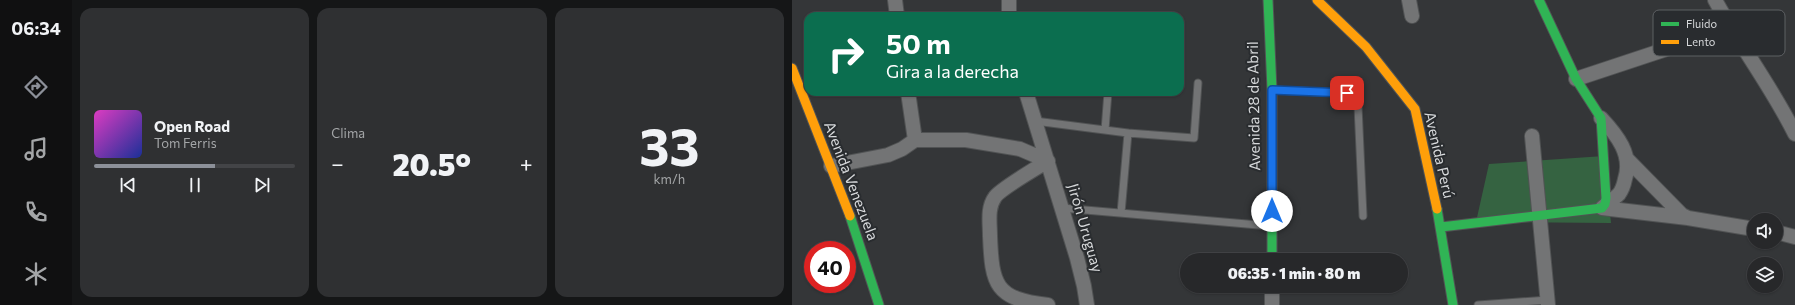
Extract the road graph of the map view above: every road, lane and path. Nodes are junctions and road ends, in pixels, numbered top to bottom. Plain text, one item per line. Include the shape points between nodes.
1 (895, 0) edge
2 (1009, 0) edge
3 (1268, 0) edge
4 (1317, 0) edge
5 (1409, 0) edge
6 (1539, 0) edge
7 (1715, 0) edge
8 (1720, 10) edge
9 (896, 12) edge
10 (1009, 12) edge
11 (1412, 16) dead end
12 (1653, 54) edge
13 (1748, 56) edge
14 (792, 68) edge
15 (1576, 79) junction
16 (1198, 82) dead end
17 (1272, 90) junction
18 (909, 96) edge
19 (1027, 96) edge
20 (1108, 96) edge
21 (1601, 118) junction
22 (1035, 121) junction
23 (1105, 130) junction
24 (1128, 133) junction
25 (1795, 134) edge
26 (1532, 136) dead end
27 (915, 140) junction
28 (1626, 158) junction
29 (1048, 161) junction
30 (831, 166) junction
31 (1062, 208) junction
32 (1602, 208) junction
33 (1121, 213) junction
34 (1363, 216) dead end
35 (1541, 216) junction
36 (1688, 218) junction
37 (1272, 226) junction
38 (1441, 227) junction
39 (1747, 228) edge
40 (1783, 234) edge
41 (1795, 237) edge
42 (1272, 253) edge
43 (1272, 293) edge
44 (1548, 303) edge
45 (879, 305) edge
46 (1048, 305) edge
47 (1087, 305) edge
48 (1272, 305) edge
49 (1453, 305) edge
50 (1478, 305) edge

1 - 9 street
2 - 10 street
3 - 17 main road, Avenida 28 de Abril
4 - 38 main road, Avenida Perú via 1366,48 1415,109
5 - 11 street
6 - 15 main road
7 - 8 street
12 - 15 street
13 - 25 street via 1786,115
14 - 30 main road, Avenida Venezuela
15 - 21 main road
16 - 24 lane via 1194,138
17 - 34 lane via 1347,93 1355,98 1358,106
17 - 37 main road, Avenida 28 de Abril
18 - 27 street
19 - 22 street, Jirón Uruguay
20 - 23 lane
21 - 28 street via 1614,132
21 - 32 main road via 1606,198
22 - 23 lane
22 - 29 street, Jirón Uruguay
23 - 24 lane
24 - 33 lane
26 - 35 street
27 - 29 street via 966,140 1020,149
27 - 30 street via 902,150 888,155
28 - 32 street via 1627,172 1620,193
28 - 36 street via 1682,215
29 - 31 street, Jirón Uruguay
29 - 46 street via 995,196 989,212 991,268 998,285 1026,302
30 - 45 main road, Avenida Venezuela via 868,267
31 - 33 lane
31 - 47 street, Jirón Uruguay
32 - 35 main road
32 - 36 street
33 - 37 lane
35 - 38 main road
35 - 44 street
36 - 39 street
37 - 42 main road, Avenida 28 de Abril
38 - 49 main road, Avenida Perú
40 - 41 street
43 - 48 street
44 - 50 lane

